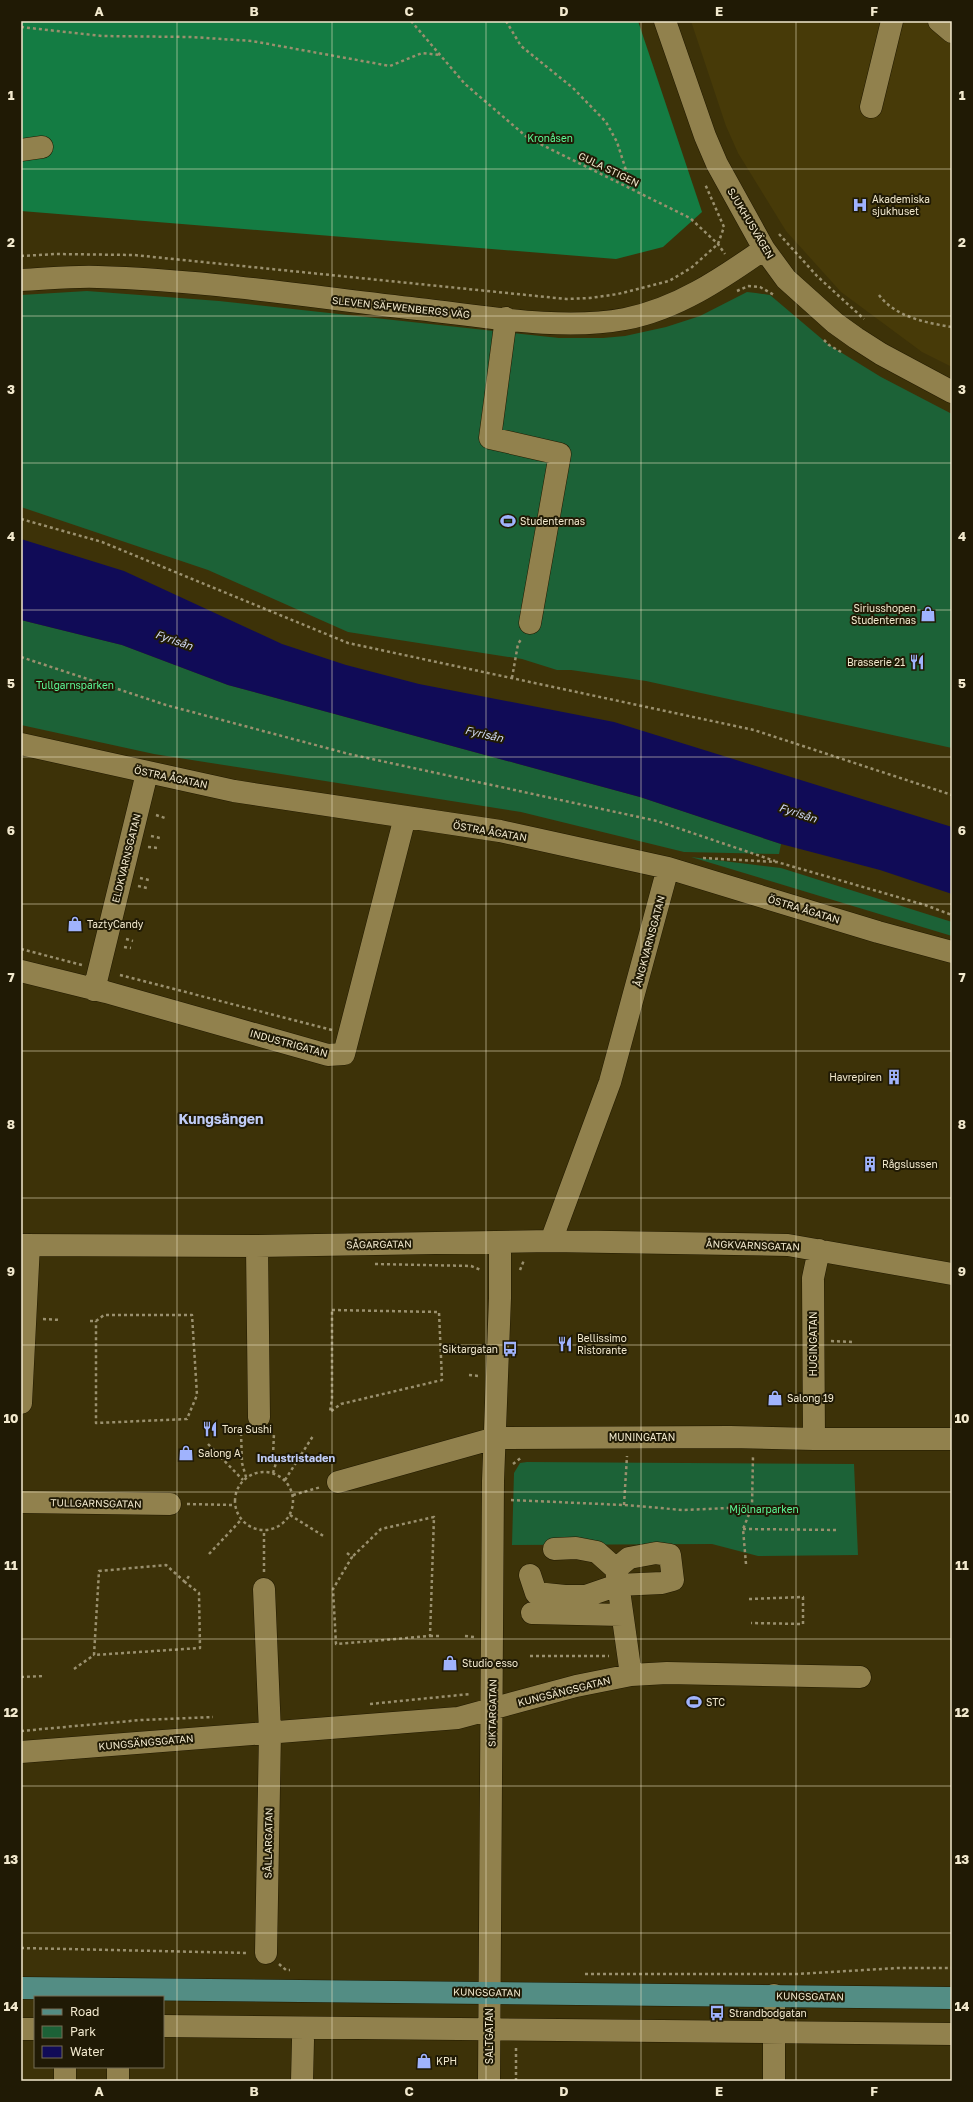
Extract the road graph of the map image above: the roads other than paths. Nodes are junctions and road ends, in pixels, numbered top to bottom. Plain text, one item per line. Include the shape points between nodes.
1 (665, 21) edge
2 (892, 21) edge
3 (939, 21) edge
4 (952, 32) edge
5 (871, 107) dead end
6 (771, 241) junction
7 (21, 280) edge
8 (506, 318) junction
9 (952, 392) edge
10 (530, 623) road end
11 (21, 744) edge
12 (147, 772) junction
13 (405, 817) junction
14 (668, 868) junction
15 (952, 952) edge
16 (21, 971) edge
17 (96, 979) junction
18 (551, 1241) junction
19 (500, 1242) junction
20 (25, 1245) edge
21 (257, 1246) junction
22 (819, 1250) junction
23 (952, 1274) edge
24 (21, 1404) edge
25 (259, 1417) dead end
26 (495, 1438) junction
27 (814, 1439) junction
28 (952, 1439) edge
29 (338, 1482) road end
30 (21, 1502) edge
31 (170, 1504) road end
32 (554, 1549) dead end
33 (530, 1574) dead end
34 (617, 1578) junction
35 (264, 1589) road end
36 (532, 1613) dead end
37 (622, 1615) junction
38 (629, 1665) junction
39 (860, 1677) dead end
40 (492, 1709) junction
41 (270, 1732) junction
42 (21, 1752) edge
43 (266, 1953) road end
44 (21, 1988) edge
45 (488, 1992) junction
46 (119, 1993) edge
47 (774, 1995) junction
48 (952, 1998) edge
49 (164, 2026) edge
50 (21, 2029) edge
51 (34, 2029) edge
52 (488, 2030) junction
53 (774, 2032) junction
54 (952, 2034) edge
55 (303, 2040) dead end
56 (65, 2068) edge
57 (118, 2068) edge
58 (65, 2081) edge
59 (118, 2081) edge
60 (302, 2081) edge
61 (489, 2081) edge
62 (774, 2081) edge

1 - 6 street, SJUKHUSVÄGEN via 714,157
2 - 5 street
3 - 4 street
6 - 8 street, SLEVEN SÄFWENBERGS VÄG via 694,294 666,307 626,319 593,323
6 - 9 street, SJUKHUSVÄGEN via 786,279 835,323 881,354
7 - 8 street, SLEVEN SÄFWENBERGS VÄG via 96,277 174,282
8 - 10 street via 490,438 560,454
11 - 12 street, ÖSTRA ÅGATAN
12 - 13 street, ÖSTRA ÅGATAN via 234,791
12 - 17 street, ELDKVARNSGATAN
13 - 14 street, ÖSTRA ÅGATAN via 500,831
13 - 17 street, INDUSTRIGATAN via 344,1054 328,1055
14 - 15 street, ÖSTRA ÅGATAN
14 - 18 street, ÅNGKVARNSGATAN via 610,1082
16 - 17 street, INDUSTRIGATAN
18 - 19 street, ÅNGKVARNSGATAN
18 - 22 street, ÅNGKVARNSGATAN via 788,1245
19 - 21 street, SÅGARGATAN
19 - 26 street, SIKTARGATAN
20 - 21 street, SÅGARGATAN
20 - 24 street
21 - 25 street
22 - 23 street, ÅNGKVARNSGATAN
22 - 27 street, HUGINGATAN via 813,1278
26 - 27 street, MUNINGATAN
26 - 29 street, MUNINGATAN
26 - 40 street, SIKTARGATAN
27 - 28 street, MUNINGATAN
30 - 31 street, TULLGARNSGATAN
32 - 34 street via 576,1548 597,1552
33 - 34 street via 536,1593 586,1596
34 - 37 street
35 - 41 street
36 - 37 street
37 - 38 street
38 - 39 street, KUNGSÄNGSGATAN via 667,1673
38 - 40 street, KUNGSÄNGSGATAN via 576,1686
40 - 41 street, KUNGSÄNGSGATAN via 458,1718
40 - 45 street, SIKTARGATAN
41 - 42 street, KUNGSÄNGSGATAN
41 - 43 street, SÅLLARGATAN
44 - 46 main road, KUNGSGATAN
45 - 46 main road, KUNGSGATAN
45 - 47 main road, KUNGSGATAN
45 - 52 street, SALTGATAN
47 - 48 main road, KUNGSGATAN
47 - 53 street
49 - 52 street
50 - 51 street
52 - 53 street
52 - 61 street, SALTGATAN
53 - 54 street
53 - 62 street
55 - 60 street
56 - 58 street
57 - 59 street

